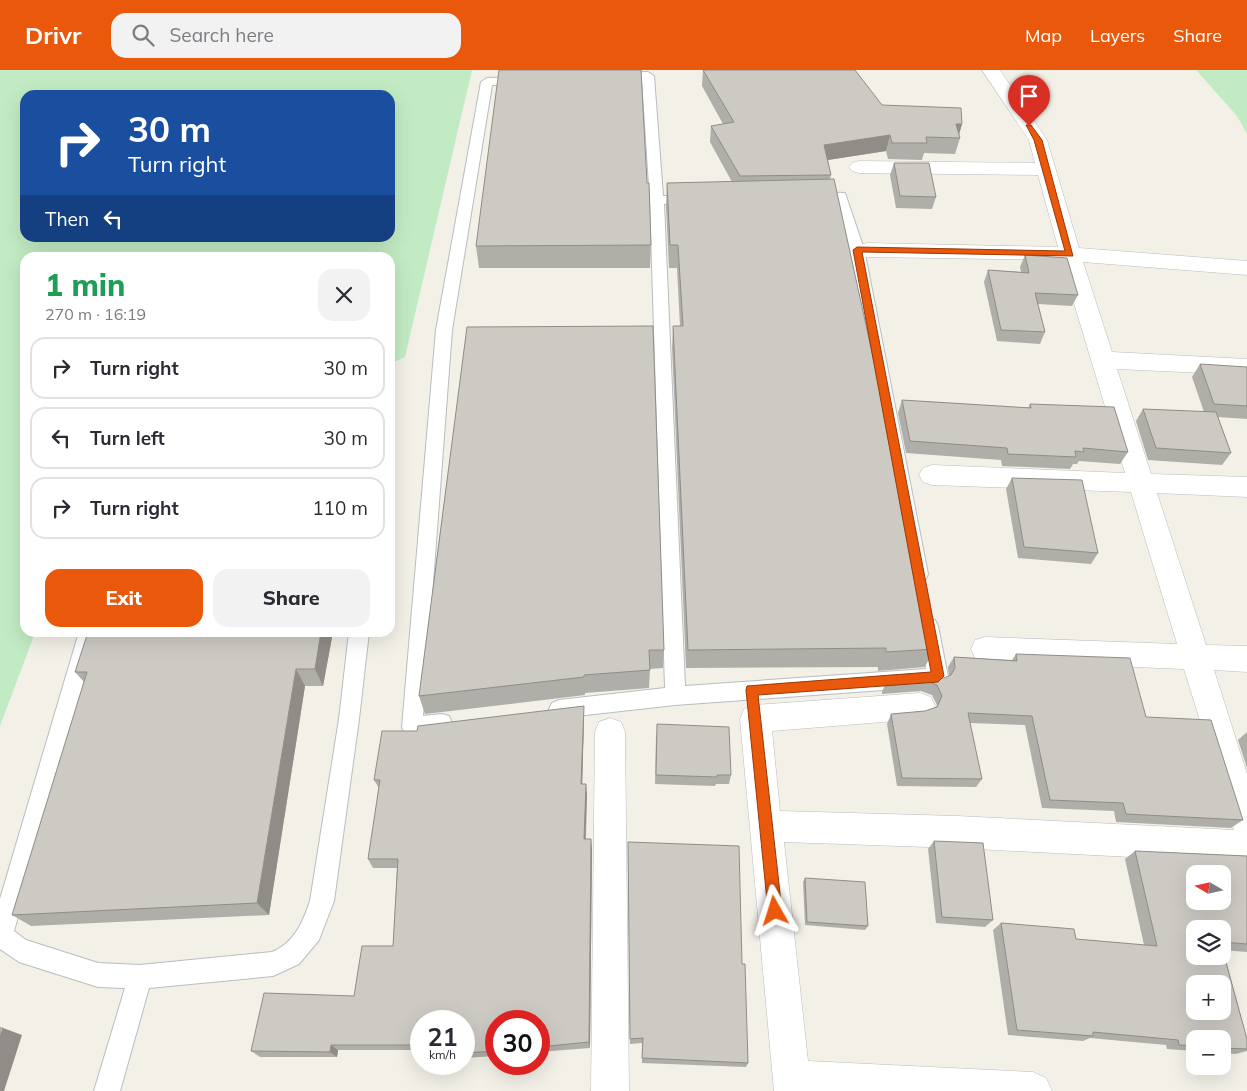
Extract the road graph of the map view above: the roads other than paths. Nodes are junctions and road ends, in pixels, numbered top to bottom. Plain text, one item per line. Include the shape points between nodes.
1 (992, 70) edge
2 (601, 78) edge
3 (544, 80) edge
4 (859, 168) dead end
5 (1046, 169) junction
6 (801, 197) edge
7 (705, 199) edge
8 (657, 200) junction
9 (862, 250) junction
10 (1070, 254) junction
11 (1247, 268) edge
12 (1103, 360) junction
13 (1247, 367) edge
14 (932, 474) dead end
15 (1141, 483) junction
16 (1247, 487) edge
17 (922, 589) edge
18 (925, 609) edge
19 (88, 637) edge
20 (358, 637) edge
21 (985, 649) dead end
22 (1195, 657) junction
23 (1247, 659) edge
24 (675, 696) junction
25 (753, 704) junction
26 (920, 706) dead end
27 (541, 712) edge
28 (610, 718) junction
29 (462, 721) edge
30 (1247, 824) edge
31 (766, 826) junction
32 (1247, 847) edge
33 (140, 977) junction
34 (793, 1085) edge
35 (107, 1091) edge
36 (610, 1091) edge
37 (1033, 1091) edge

1 - 5 street via 1038,140
2 - 8 lane via 648,76
3 - 29 lane via 487,82 444,330 412,727
4 - 5 street
5 - 10 street
6 - 9 lane via 840,196
7 - 8 lane
8 - 24 lane
9 - 10 street
9 - 17 lane
10 - 11 street
10 - 12 street
12 - 13 street
12 - 15 street
14 - 15 street
15 - 16 street
15 - 22 street
18 - 25 lane via 938,676
19 - 33 lane via 1,935 19,950 98,975
20 - 33 lane via 322,901 311,932 291,956 273,964
21 - 22 street
22 - 23 street
22 - 30 street
24 - 25 lane
24 - 28 lane
25 - 26 street
25 - 31 street
27 - 28 lane
28 - 36 street
31 - 32 street
31 - 34 street
33 - 35 lane
34 - 37 street

